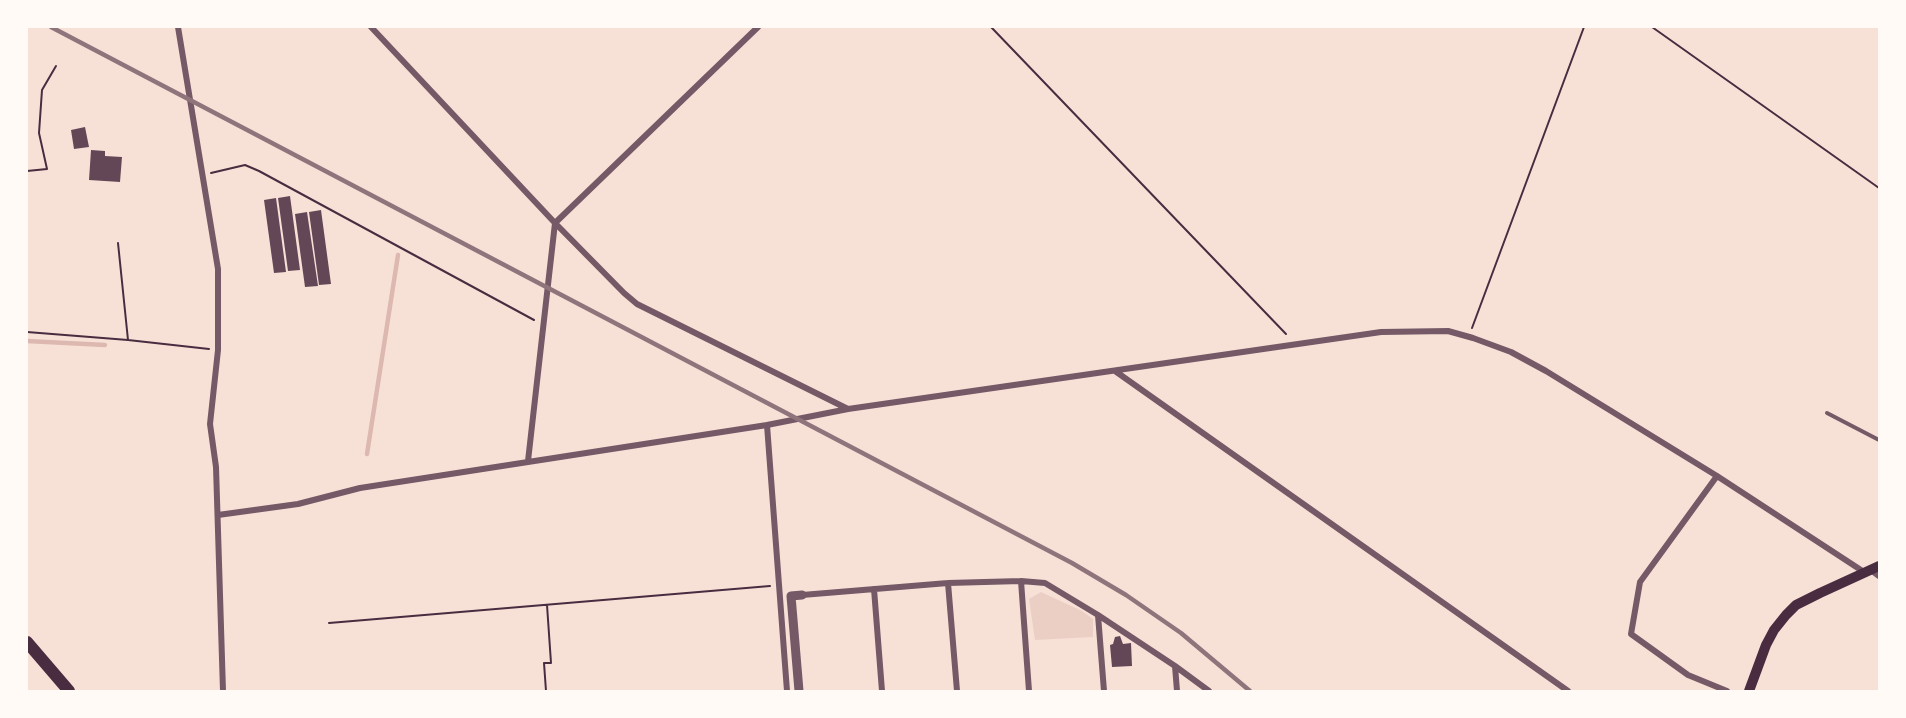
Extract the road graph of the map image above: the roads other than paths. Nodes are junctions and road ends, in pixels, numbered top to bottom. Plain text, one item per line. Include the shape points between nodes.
1 (178, 27) edge
2 (371, 27) edge
3 (758, 27) edge
4 (555, 223) junction
5 (1115, 371) junction
6 (848, 410) junction
7 (1827, 413) dead end
8 (767, 425) junction
9 (1879, 440) edge
10 (528, 462) junction
11 (1716, 477) junction
12 (218, 515) junction
13 (1874, 571) edge
14 (1021, 581) junction
15 (948, 582) junction
16 (874, 589) junction
17 (802, 595) joint
18 (1098, 615) junction
19 (27, 642) edge
20 (1175, 666) junction
21 (69, 691) edge
22 (223, 691) edge
23 (787, 691) edge
24 (799, 691) edge
25 (882, 691) edge
26 (957, 691) edge
27 (1029, 691) edge
28 (1104, 691) edge
29 (1177, 691) edge
30 (1209, 691) edge
31 (1568, 691) edge
32 (1727, 691) edge
33 (1749, 691) edge

1 - 12 street via 218,270 218,350 210,424
2 - 4 street
3 - 4 street
4 - 6 street via 637,304
4 - 10 street
5 - 6 street
5 - 11 street via 1381,332 1448,331 1511,352 1546,371
5 - 31 street
6 - 8 street
7 - 9 lane
8 - 10 street
8 - 23 street
10 - 12 street
11 - 13 street
11 - 32 street via 1640,582 1631,634 1688,675
12 - 22 street
13 - 33 main road via 1796,605 1774,630
14 - 15 street
14 - 18 street via 1045,583
14 - 27 street
15 - 16 street
15 - 26 street
16 - 17 street
16 - 25 street
17 - 24 street via 791,596
18 - 20 street
18 - 28 street
19 - 21 highway
20 - 29 street
20 - 30 street

